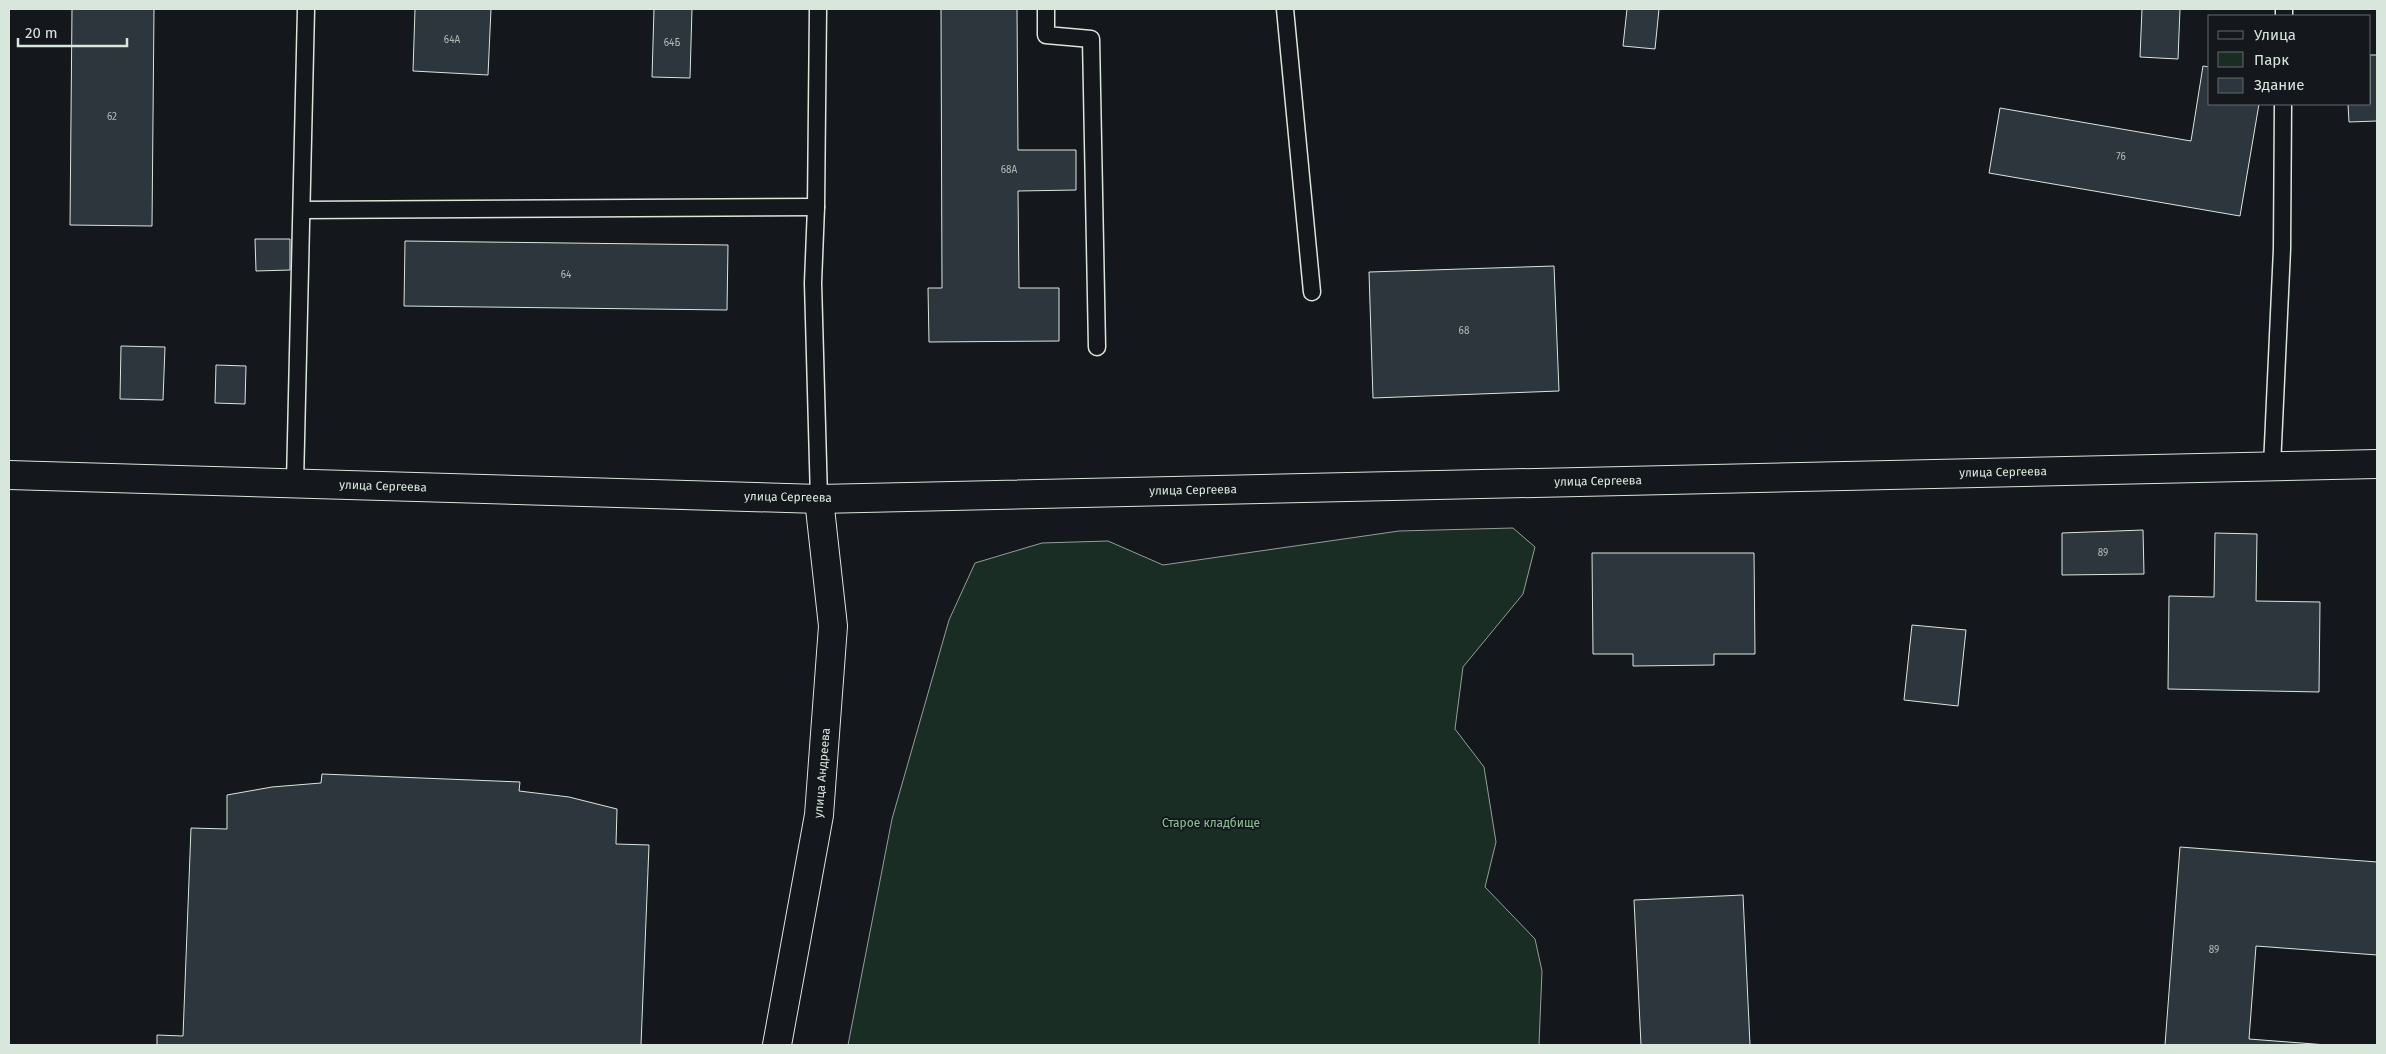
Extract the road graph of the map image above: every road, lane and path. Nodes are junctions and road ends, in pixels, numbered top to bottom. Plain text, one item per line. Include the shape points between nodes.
1 (306, 9) edge
2 (818, 9) edge
3 (1046, 9) edge
4 (1286, 9) edge
5 (2283, 105) edge
6 (816, 207) junction
7 (302, 210) junction
8 (1312, 292) dead end
9 (1097, 347) dead end
10 (2377, 464) edge
11 (2272, 466) junction
12 (9, 475) edge
13 (295, 483) junction
14 (819, 498) junction
15 (777, 1045) edge

1 - 7 lane
2 - 6 lane
3 - 9 lane via 1046,35 1091,39
4 - 8 lane
5 - 11 lane via 2282,249
6 - 7 lane
6 - 14 lane via 813,283
7 - 13 lane
10 - 11 main road, улица Сергеева
11 - 14 main road, улица Сергеева
12 - 13 main road, улица Сергеева
13 - 14 main road, улица Сергеева
14 - 15 main road, улица Андреева via 833,626 820,815

